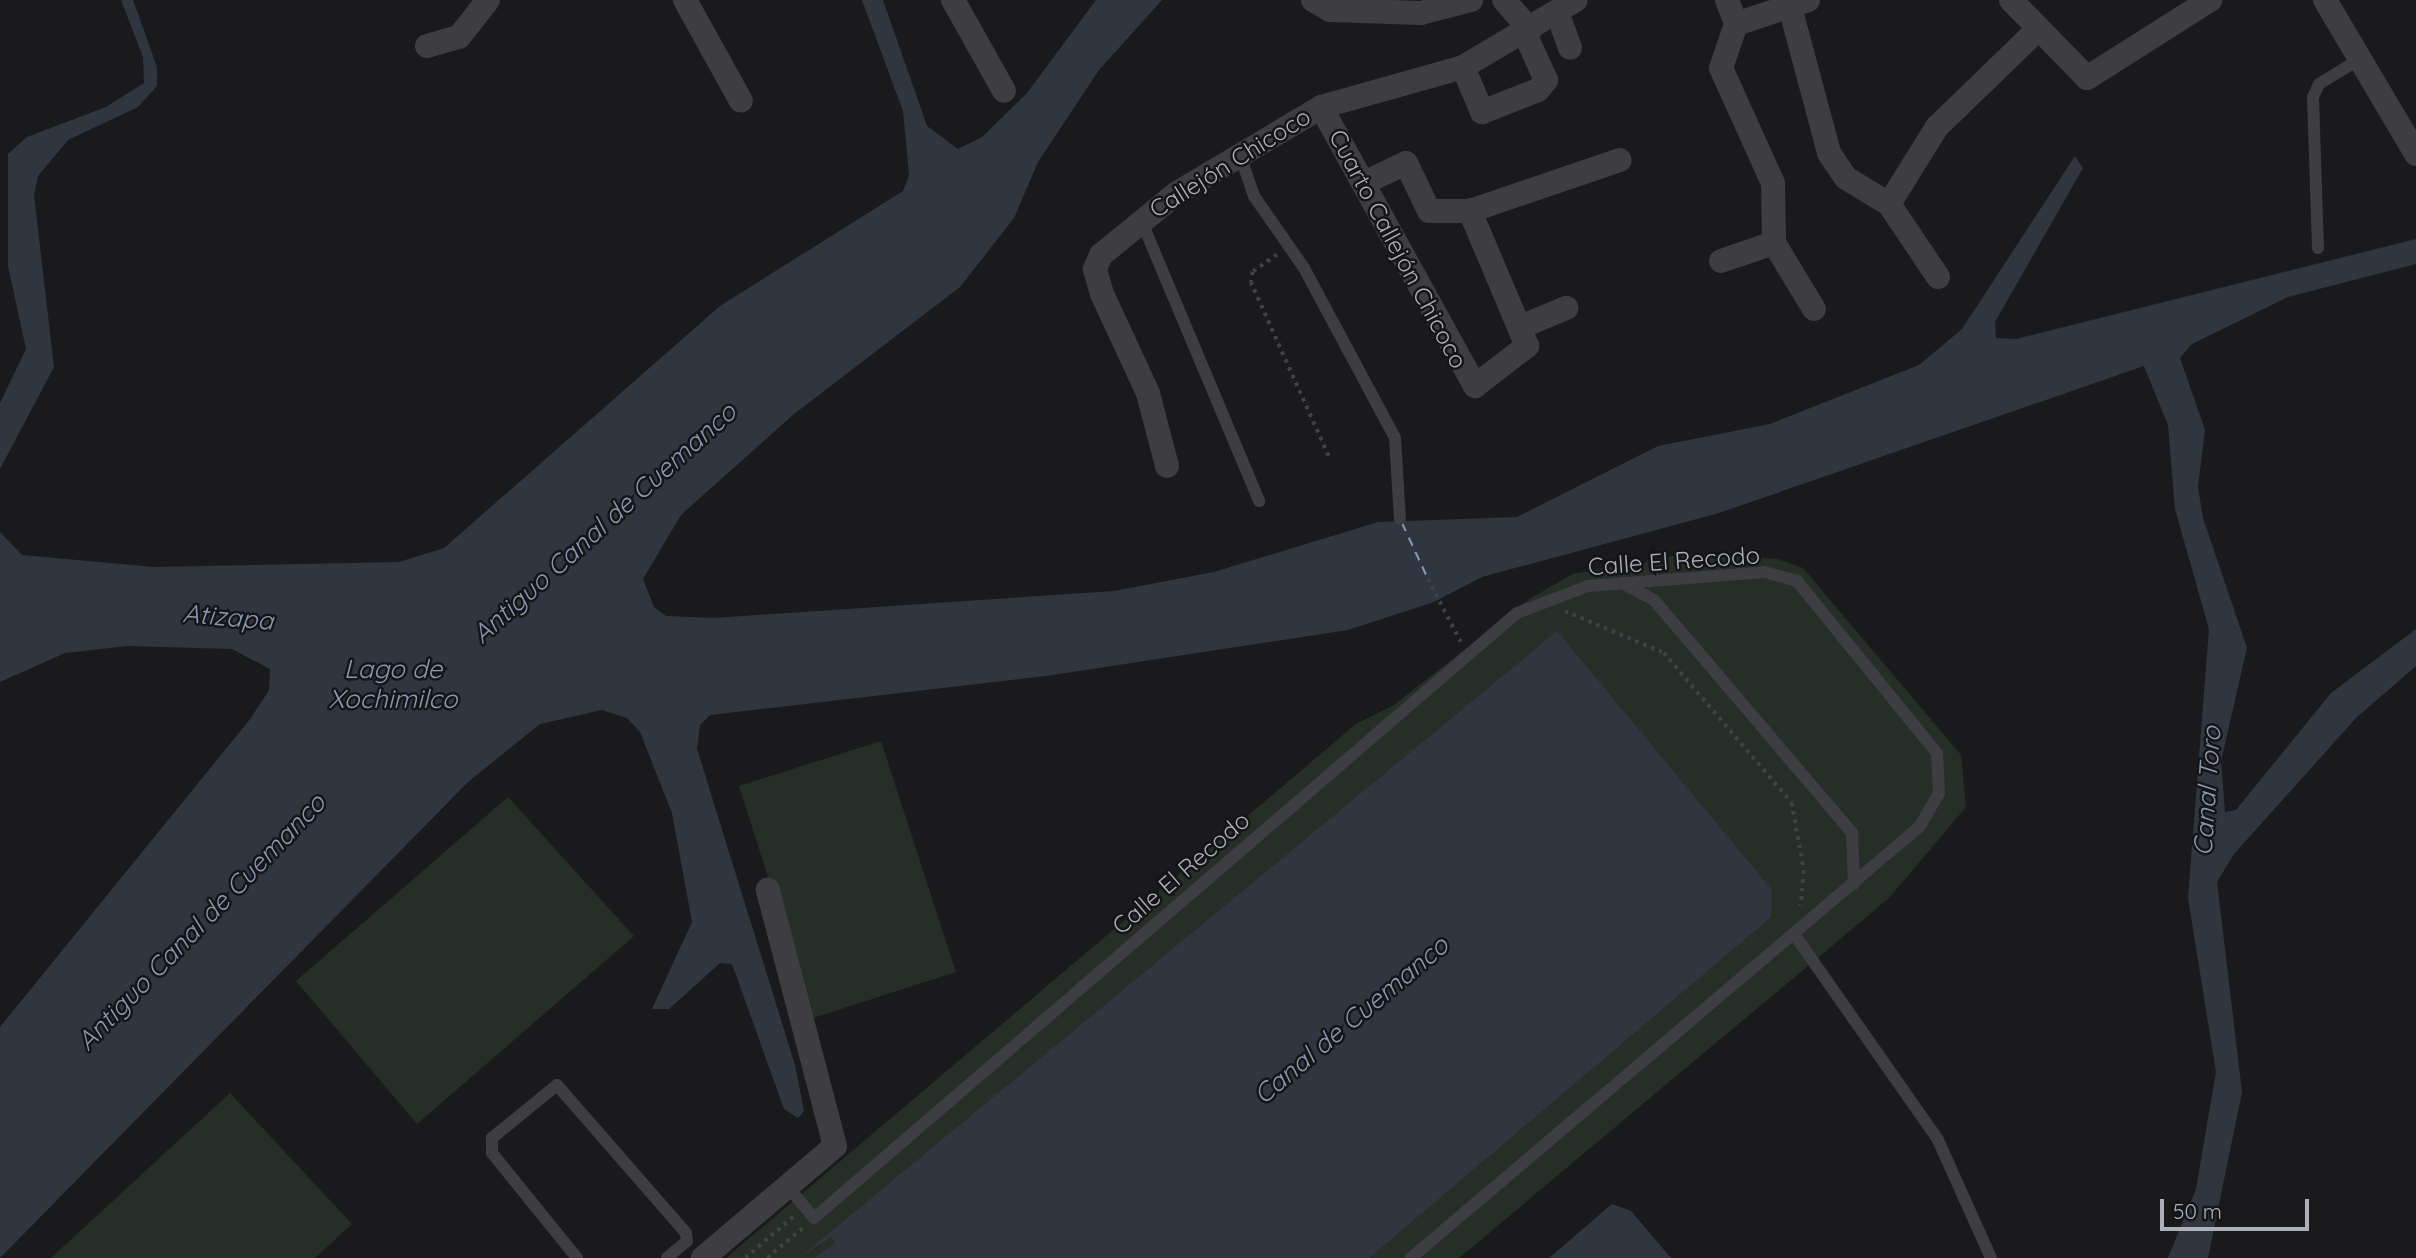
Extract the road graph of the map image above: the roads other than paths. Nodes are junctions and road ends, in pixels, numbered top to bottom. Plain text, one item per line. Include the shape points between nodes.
1 (685, 0) edge
2 (953, 0) edge
3 (1313, 0) edge
4 (1471, 0) edge
5 (1504, 0) edge
6 (1727, 0) edge
7 (2011, 0) edge
8 (2210, 0) edge
9 (2325, 0) edge
10 (1799, 4) edge
11 (1567, 6) edge
12 (475, 17) edge
13 (1736, 24) junction
14 (2038, 29) junction
15 (1527, 32) junction
16 (427, 46) dead end
17 (1570, 48) dead end
18 (2360, 59) junction
19 (1462, 67) junction
20 (1004, 91) dead end
21 (741, 101) dead end
22 (1321, 107) junction
23 (2416, 154) edge
24 (1240, 155) junction
25 (1620, 160) dead end
26 (1366, 182) junction
27 (1889, 204) junction
28 (1470, 211) junction
29 (1141, 219) junction
30 (1774, 243) junction
31 (2318, 248) dead end
32 (1721, 261) dead end
33 (1938, 276) dead end
34 (1566, 309) dead end
35 (1814, 309) dead end
36 (1523, 326) junction
37 (1167, 466) dead end
38 (1259, 501) dead end
39 (1400, 519) dead end
40 (1622, 583) junction
41 (1854, 884) junction
42 (768, 890) dead end
43 (1796, 932) junction
44 (788, 1187) junction
45 (577, 1258) edge
46 (667, 1258) edge
47 (703, 1258) edge
48 (1411, 1258) edge
49 (1991, 1258) edge

1 - 21 street
2 - 20 street
3 - 4 street via 1330,10 1421,13
5 - 15 street
6 - 13 street
7 - 14 street
8 - 14 street via 2087,78
9 - 18 street
10 - 13 street
10 - 27 street via 1829,153 1846,178
11 - 15 street, Callejón Chicoco
11 - 17 street
12 - 16 street
13 - 30 street via 1721,68 1773,183
14 - 27 street via 1937,127
15 - 19 street, Callejón Chicoco
15 - 19 street via 1546,80 1538,90 1482,112
18 - 23 street
18 - 31 lane via 2319,84 2313,97
19 - 22 street, Callejón Chicoco
22 - 24 street, Callejón Chicoco
22 - 26 street, Cuarto Callejón Chicoco
24 - 29 street, Callejón Chicoco
24 - 39 lane via 1254,196 1359,362 1395,438
25 - 28 street
26 - 28 street via 1406,163 1429,211
26 - 36 street, Cuarto Callejón Chicoco via 1471,384 1487,381 1526,353
27 - 33 street
28 - 36 street
29 - 37 street, Callejón Chicoco via 1118,236 1095,269 1148,393
29 - 38 lane
30 - 32 street
30 - 35 street
34 - 36 street
40 - 41 lane via 1654,600 1852,833
40 - 41 lane, Calle El Recodo via 1764,572 1797,581 1937,753 1939,793 1919,827
40 - 44 lane, Calle El Recodo via 1588,586 1540,603 1468,653 814,1218
41 - 43 lane, Calle El Recodo
42 - 44 street via 835,1146
43 - 48 lane, Calle El Recodo
43 - 49 lane via 1938,1140
44 - 47 street
45 - 46 lane via 492,1153 492,1138 557,1086 686,1233 687,1241

